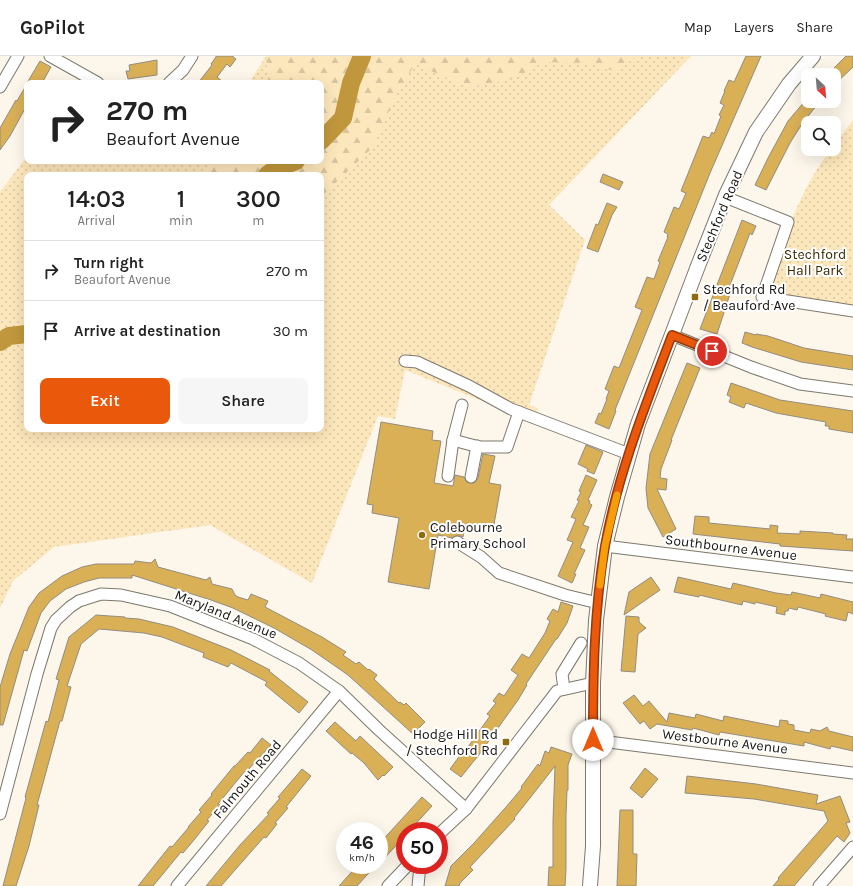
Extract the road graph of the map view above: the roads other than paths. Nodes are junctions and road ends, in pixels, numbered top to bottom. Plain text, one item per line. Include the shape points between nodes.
1 (18, 56) edge
2 (50, 56) edge
3 (192, 56) edge
4 (813, 56) edge
5 (93, 80) edge
6 (172, 80) edge
7 (0, 87) edge
8 (726, 197) junction
9 (853, 311) edge
10 (672, 335) junction
11 (405, 361) dead end
12 (853, 391) edge
13 (462, 405) dead end
14 (518, 412) junction
15 (453, 440) junction
16 (477, 446) junction
17 (629, 454) junction
18 (448, 476) dead end
19 (471, 477) dead end
20 (457, 542) dead end
21 (605, 546) junction
22 (853, 577) edge
23 (598, 603) junction
24 (581, 643) dead end
25 (593, 683) junction
26 (564, 689) junction
27 (339, 691) junction
28 (593, 740) junction
29 (853, 773) edge
30 (466, 809) junction
31 (0, 814) edge
32 (448, 826) edge
33 (853, 847) edge
34 (399, 874) edge
35 (419, 874) edge
36 (177, 886) edge
37 (388, 886) edge
38 (418, 886) edge
39 (590, 886) edge
40 (819, 886) edge

1 - 7 street
2 - 5 street
3 - 6 street
4 - 8 main road, Stechford Road via 789,84 756,132
8 - 9 street via 788,222 763,294
8 - 10 main road, Stechford Road
10 - 12 street via 794,382
10 - 17 main road, Stechford Road
11 - 14 street via 423,364
13 - 15 street
14 - 16 street via 508,447
14 - 17 street
15 - 16 street
15 - 18 street
16 - 19 street
17 - 21 main road, Stechford Road
20 - 23 street via 481,557 499,573
21 - 22 street, Southbourne Avenue
21 - 23 main road, Stechford Road
23 - 25 main road, Stechford Road
24 - 26 street via 562,674
25 - 26 street
25 - 28 main road, Stechford Road
26 - 30 street via 557,690
27 - 30 street, Maryland Avenue
27 - 31 street, Maryland Avenue via 299,663 211,621 170,606 122,595 102,594 90,597 79,601 63,613 51,628
27 - 36 street, Falmouth Road
28 - 29 street, Westbourne Avenue
28 - 39 main road, Stechford Road
30 - 32 street
33 - 40 street
34 - 37 street
35 - 38 street

